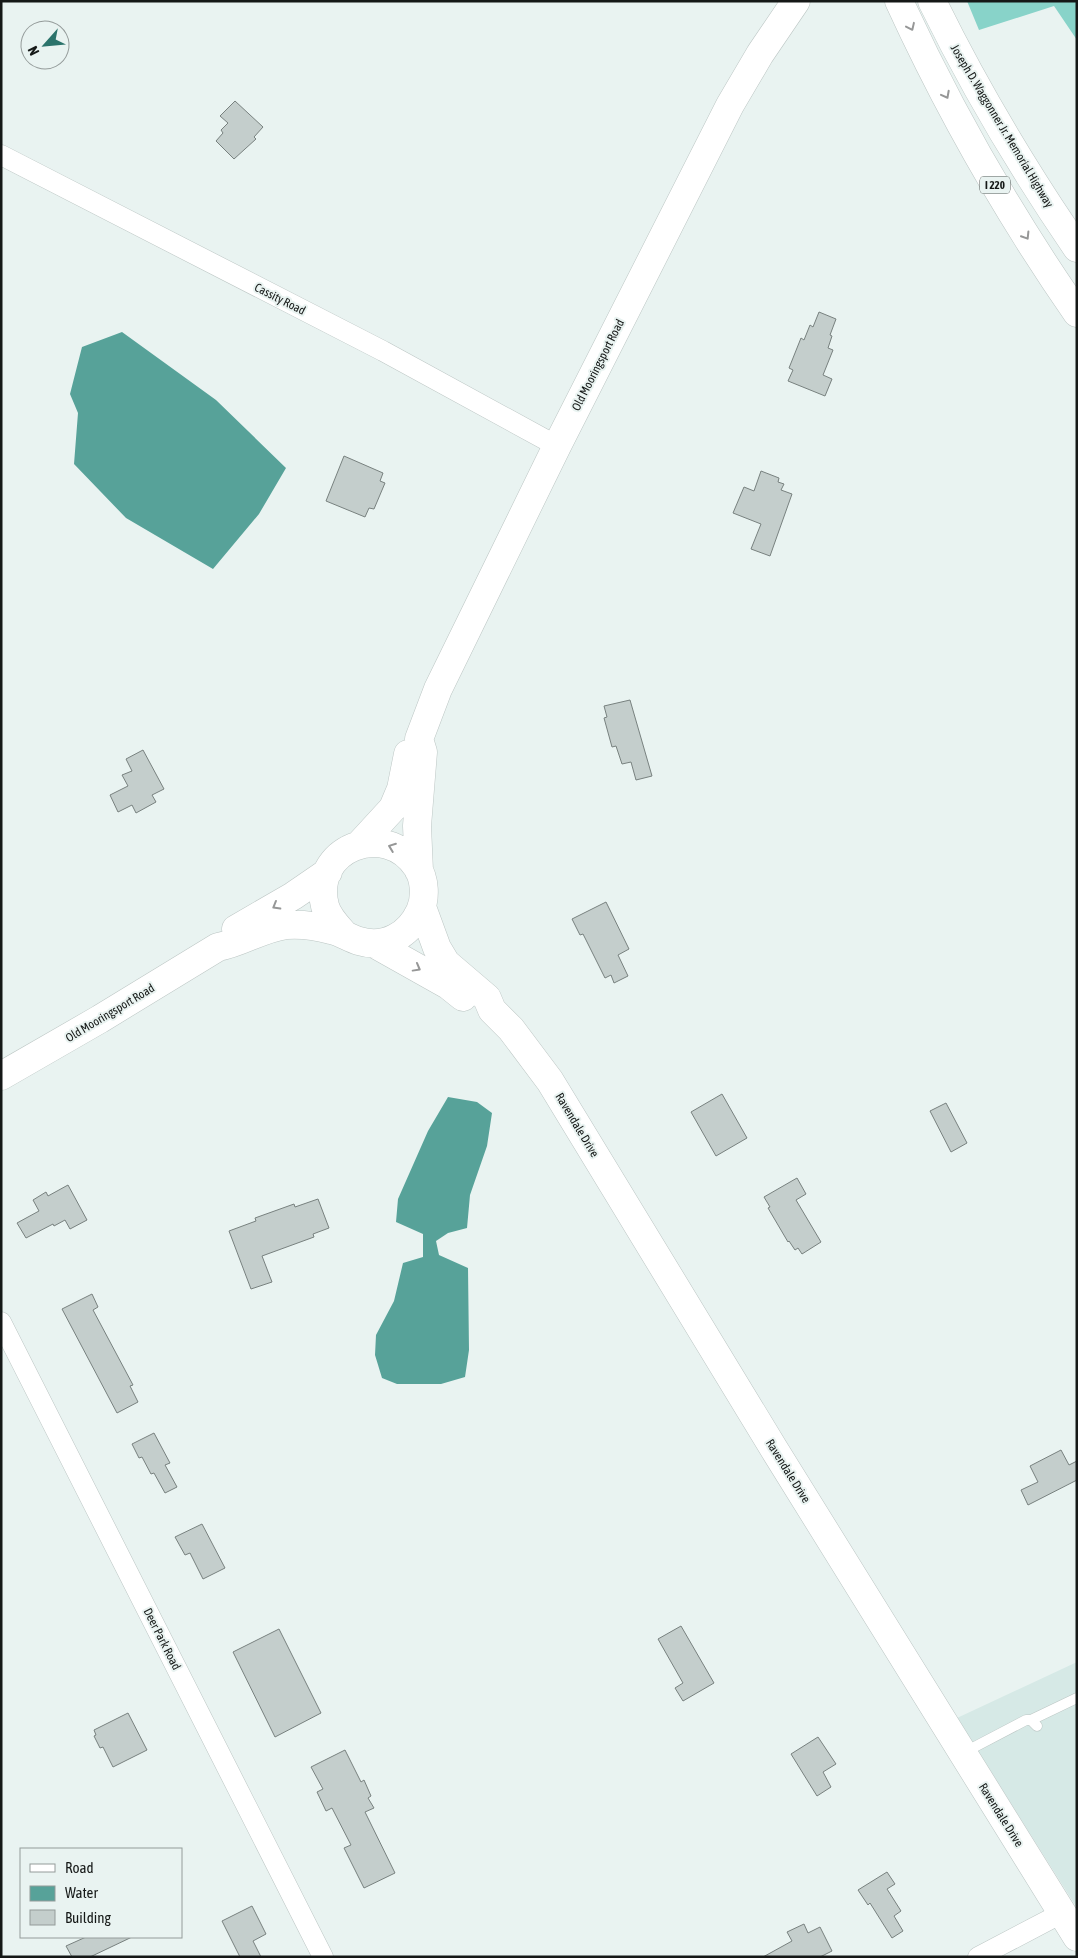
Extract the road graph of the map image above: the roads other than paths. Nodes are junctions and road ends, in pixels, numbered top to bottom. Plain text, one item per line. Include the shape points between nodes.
1 (796, 1) edge
2 (899, 1) edge
3 (932, 1) edge
4 (1, 155) edge
5 (1072, 240) edge
6 (1077, 313) edge
7 (557, 446) junction
8 (419, 739) junction
9 (359, 844) junction
10 (419, 871) junction
11 (328, 872) junction
12 (422, 907) junction
13 (344, 934) junction
14 (375, 944) junction
15 (218, 947) junction
16 (492, 1010) junction
17 (1, 1076) edge
18 (1, 1322) edge
19 (1077, 1698) edge
20 (963, 1753) junction
21 (1066, 1911) junction
22 (1077, 1937) edge
23 (324, 1957) edge
24 (978, 1957) edge

1 - 7 main road, Old Mooringsport Road via 730,105
2 -> 6 main road, I 220 via 922,52 997,187
3 - 5 main road, Joseph D. Waggonner Jr. Memorial Highway / I 220 via 1005,135
4 - 7 street, Cassity Road via 383,351
7 - 8 main road, Old Mooringsport Road via 438,689
8 - 9 main road, Old Mooringsport Road via 411,744 401,789 393,808
8 - 10 main road, Old Mooringsport Road via 423,752 417,826
10 -> 9 main road via 394,847 373,842
9 - 11 main road, Old Mooringsport Road via 340,855
10 - 12 main road, Old Mooringsport Road via 424,891
11 - 13 main road, Old Mooringsport Road via 323,889 325,906 332,921
11 -> 15 main road, Old Mooringsport Road via 223,936
12 - 14 main road via 416,921 405,933
12 - 16 main road, Ravendale Drive via 446,963 487,998
13 - 14 main road, Old Mooringsport Road
13 - 15 main road, Old Mooringsport Road via 319,927 284,925
14 -> 16 main road, Ravendale Drive via 448,985 480,1010
15 - 17 main road, Old Mooringsport Road
16 - 20 main road, Ravendale Drive via 511,1029 550,1081
18 - 23 street, Deer Park Road
19 - 20 lane via 1034,1723 1026,1720
20 - 21 main road, Ravendale Drive
21 - 22 main road, Ravendale Drive
21 - 24 street

